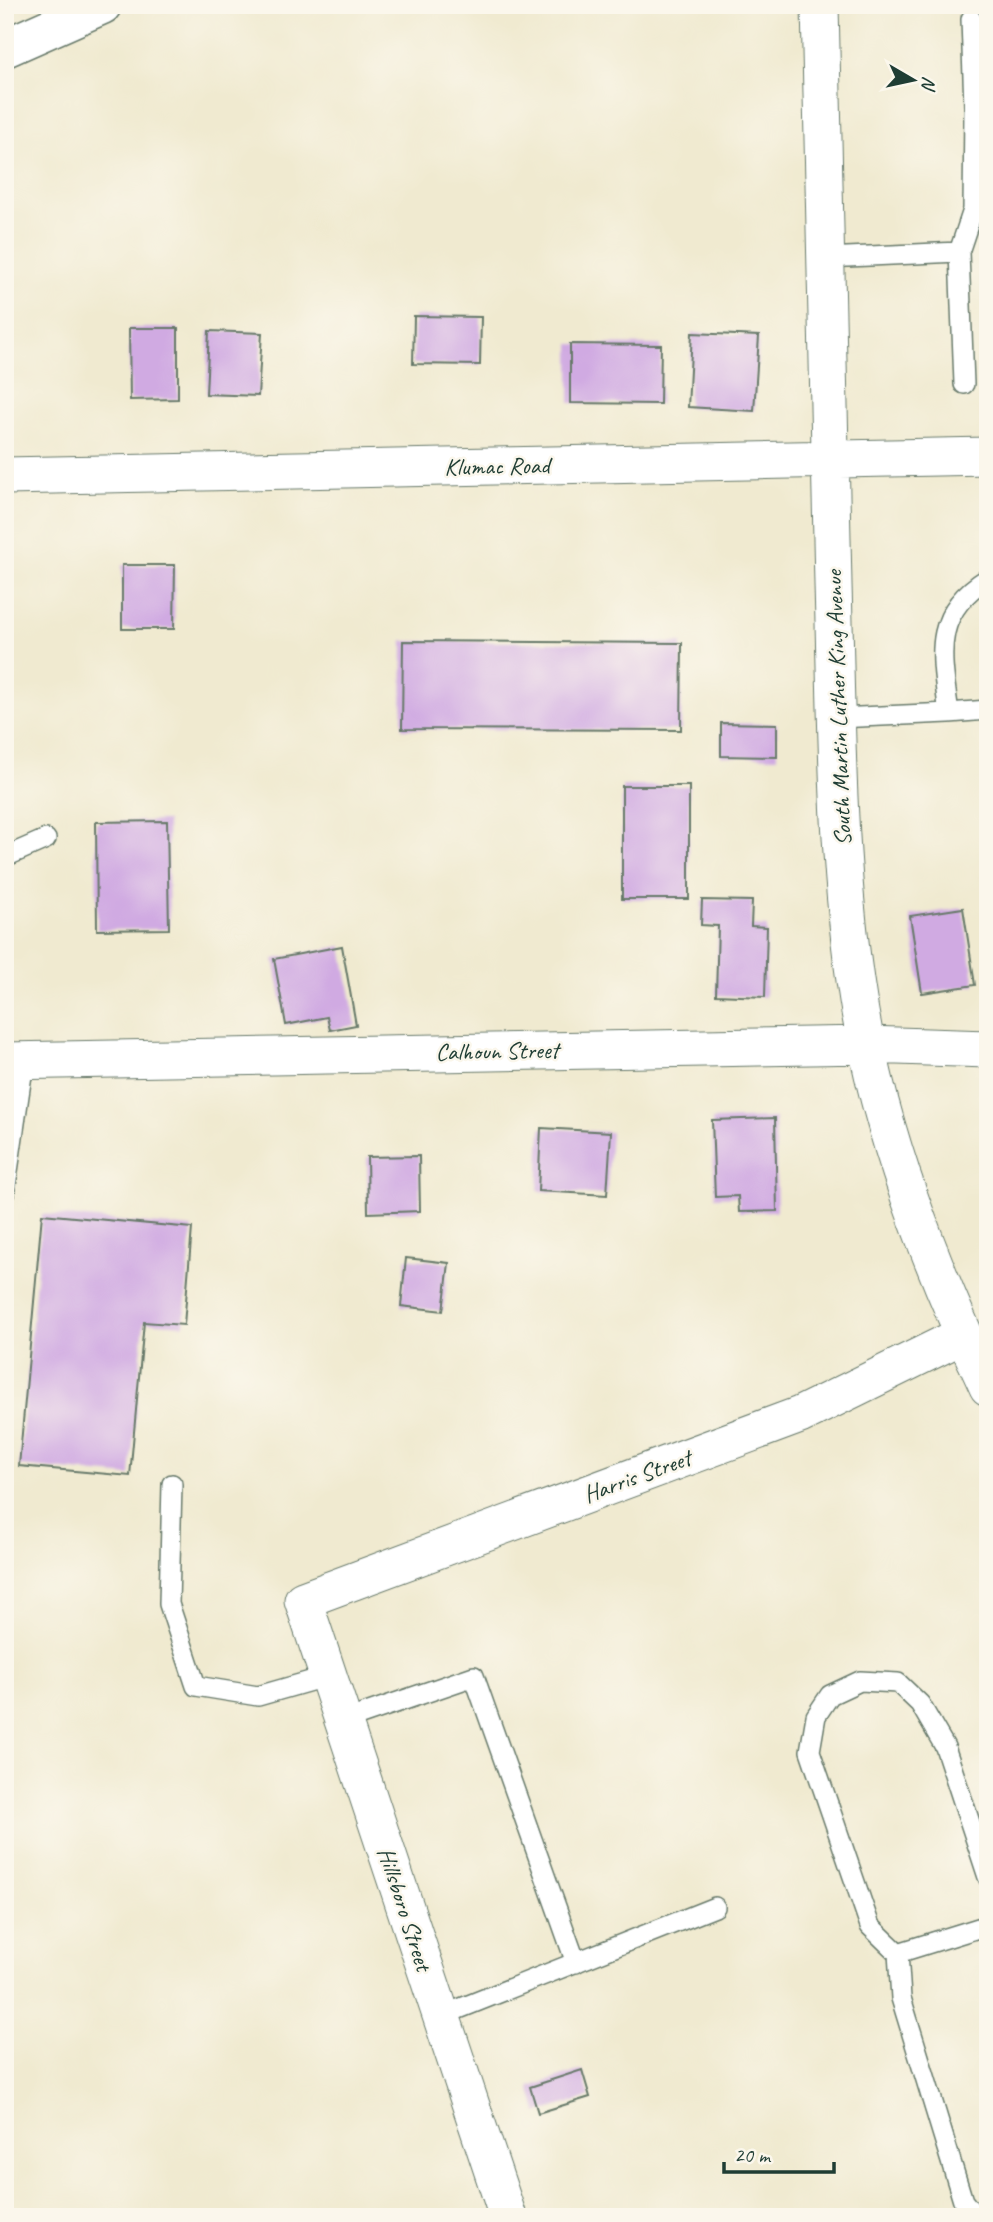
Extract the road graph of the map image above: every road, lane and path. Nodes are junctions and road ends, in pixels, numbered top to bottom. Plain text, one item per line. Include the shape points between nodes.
1 (102, 5) edge
2 (820, 5) edge
3 (971, 19) dead end
4 (5, 48) edge
5 (981, 107) edge
6 (980, 210) edge
7 (959, 252) junction
8 (825, 258) junction
9 (964, 384) dead end
10 (988, 456) edge
11 (830, 460) junction
12 (5, 476) edge
13 (988, 579) edge
14 (988, 710) edge
15 (949, 713) junction
16 (837, 718) junction
17 (46, 839) dead end
18 (5, 857) edge
19 (867, 1045) junction
20 (988, 1049) edge
21 (15, 1061) edge
22 (5, 1192) edge
23 (963, 1335) junction
24 (988, 1387) edge
25 (172, 1484) dead end
26 (303, 1600) joint
27 (328, 1676) junction
28 (343, 1721) junction
29 (988, 1877) edge
30 (715, 1907) dead end
31 (988, 1925) edge
32 (898, 1953) junction
33 (576, 1963) junction
34 (441, 2016) junction
35 (508, 2217) edge
36 (976, 2217) edge

1 - 4 street
2 - 8 street, South Martin Luther King Avenue
3 - 5 lane
5 - 6 lane
6 - 7 lane
7 - 8 lane
7 - 9 lane
8 - 11 street, South Martin Luther King Avenue
10 - 11 street, Klumac Road
11 - 12 street, Klumac Road
11 - 16 street, South Martin Luther King Avenue
13 - 15 lane via 964,595 950,612 942,656
14 - 15 lane
15 - 16 lane
16 - 19 street, South Martin Luther King Avenue via 849,922
17 - 18 lane
19 - 20 street, Calhoun Street
19 - 21 street, Calhoun Street
19 - 23 street, South Martin Luther King Avenue via 913,1206
21 - 22 lane
23 - 24 street, South Martin Luther King Avenue
23 - 26 street, Harris Street via 800,1415
25 - 27 lane via 169,1604 196,1686 258,1696
26 - 27 street, Hillsboro Street
27 - 28 street, Hillsboro Street
28 - 33 lane via 474,1676
28 - 34 street, Hillsboro Street
29 - 32 lane via 945,1746 920,1704 898,1684 860,1681 830,1695 816,1716 810,1751 870,1926
30 - 33 lane
31 - 32 lane
32 - 36 lane via 901,1998 963,2201
33 - 34 lane
34 - 35 street, Hillsboro Street

